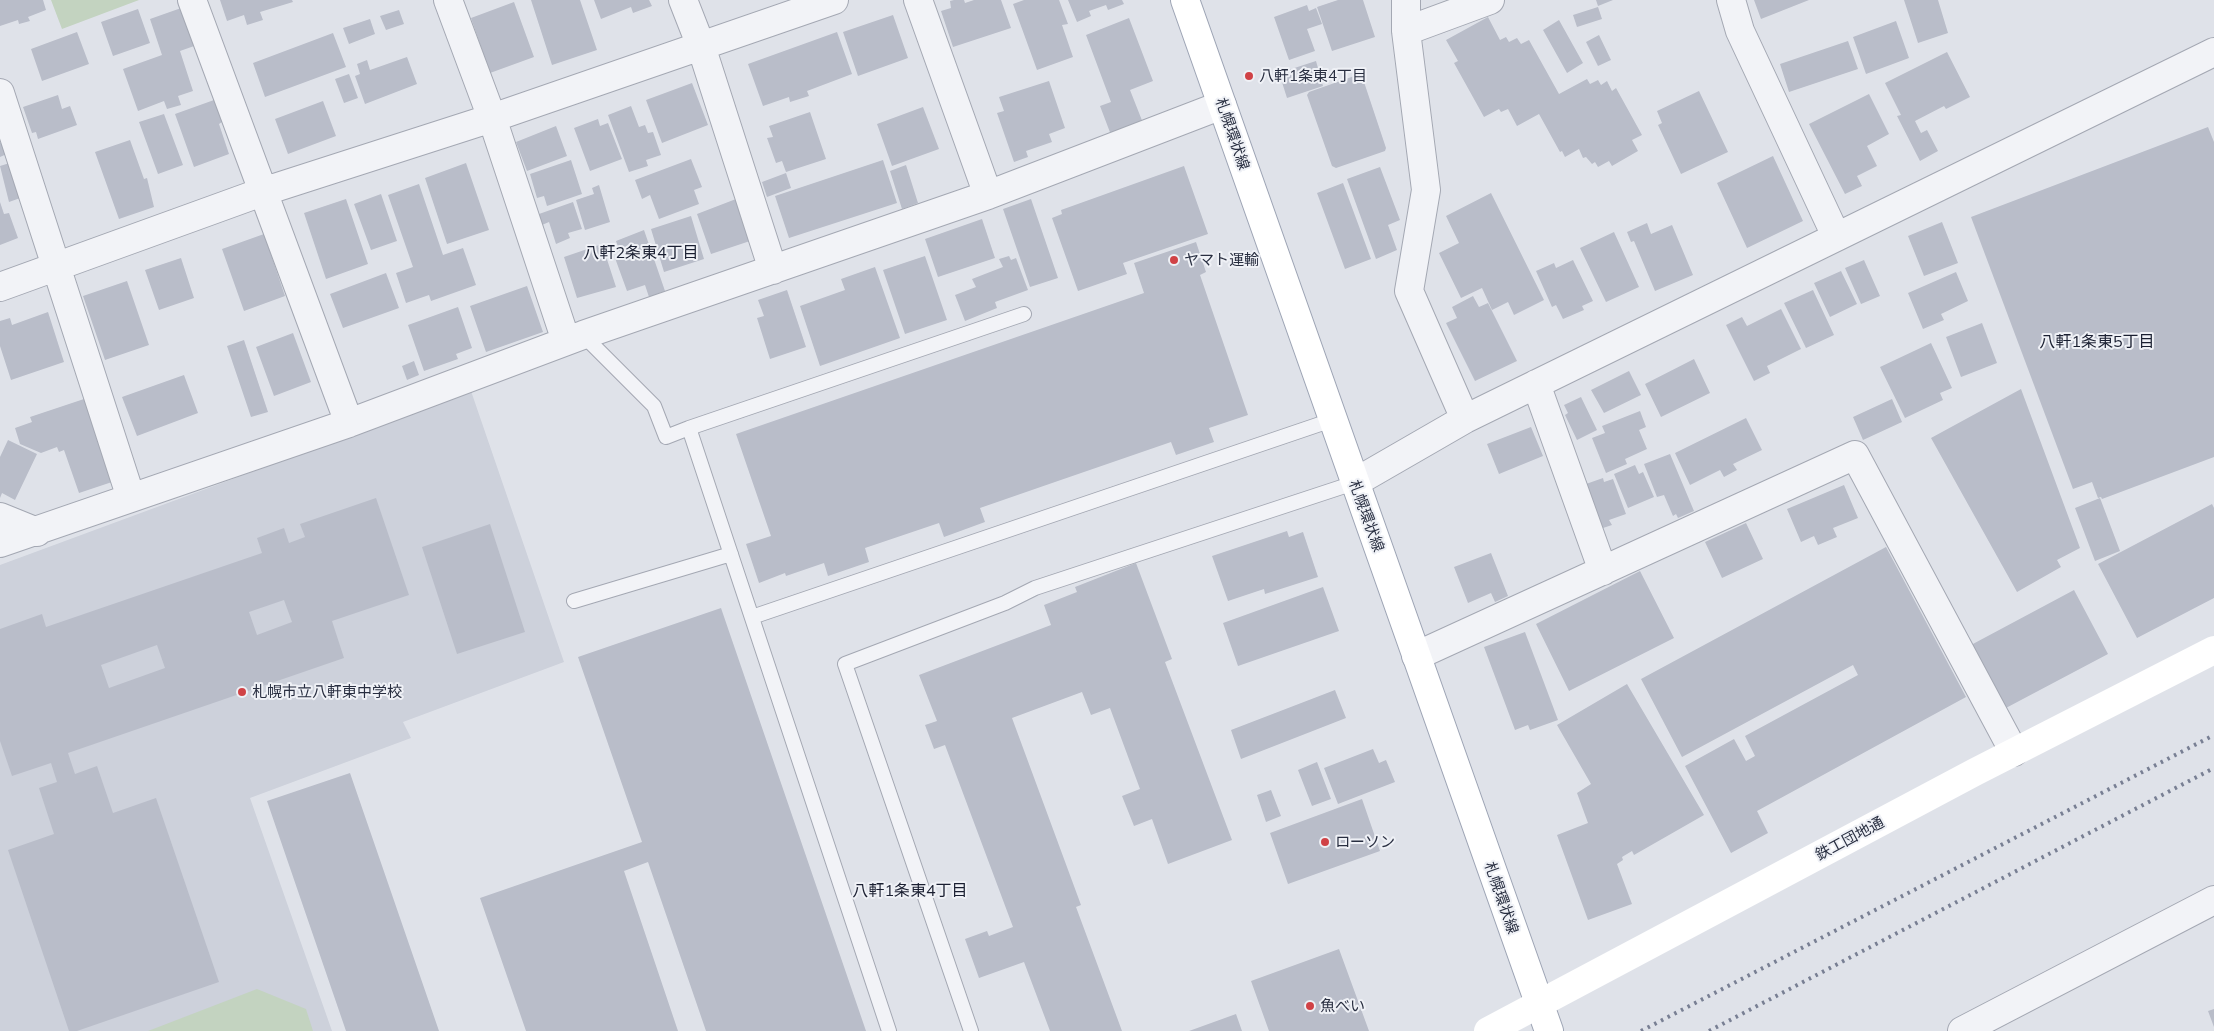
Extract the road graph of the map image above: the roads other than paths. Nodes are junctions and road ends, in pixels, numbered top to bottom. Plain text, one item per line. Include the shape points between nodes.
1 (192, 0) edge
2 (448, 0) edge
3 (683, 0) edge
4 (834, 0) edge
5 (918, 0) edge
6 (1184, 0) edge
7 (1406, 0) edge
8 (1490, 0) edge
9 (1730, 0) edge
10 (1406, 31) junction
11 (701, 46) junction
12 (2214, 52) edge
13 (0, 93) edge
14 (1222, 105) junction
15 (492, 118) junction
16 (262, 192) junction
17 (988, 195) junction
18 (1836, 236) junction
19 (55, 267) junction
20 (773, 270) junction
21 (0, 286) edge
22 (1024, 314) dead end
23 (574, 338) junction
24 (1536, 384) junction
25 (1465, 419) junction
26 (1332, 420) junction
27 (349, 423) junction
28 (689, 428) junction
29 (1354, 484) junction
30 (131, 498) junction
31 (0, 518) edge
32 (37, 532) junction
33 (0, 543) edge
34 (731, 554) junction
35 (1603, 571) junction
36 (574, 601) dead end
37 (752, 617) junction
38 (2214, 650) edge
39 (1416, 656) junction
40 (2014, 752) junction
41 (2214, 900) edge
42 (1538, 1005) junction
43 (889, 1031) edge
44 (971, 1031) edge
45 (1488, 1031) edge
46 (1549, 1031) edge
47 (1962, 1031) edge

1 - 16 street
2 - 15 street
3 - 11 street
4 - 11 street
5 - 17 street
6 - 14 main road, 札幌環状線
7 - 10 street
8 - 10 street
9 - 18 street via 1740,31
10 - 25 street via 1426,190 1409,291
11 - 15 street
11 - 20 street
12 - 18 street
13 - 19 street
14 - 17 street
14 - 26 main road, 札幌環状線
15 - 16 street
15 - 23 street
16 - 19 street
16 - 27 street
17 - 20 street
18 - 24 street
19 - 21 street
19 - 30 street
20 - 23 street
22 - 28 lane
23 - 27 street
23 - 28 lane via 654,406 666,437
24 - 25 street
24 - 35 street
25 - 29 street
26 - 29 main road, 札幌環状線
26 - 37 lane
27 - 30 street
28 - 34 lane
29 - 39 main road, 札幌環状線
29 - 44 lane via 1035,588 1005,603 845,664
30 - 32 street
31 - 32 street
32 - 33 street
34 - 36 lane
34 - 37 lane
35 - 39 street
35 - 40 street via 1855,455
37 - 43 lane
38 - 40 main road, 鉄工団地通
39 - 42 main road, 札幌環状線
40 - 42 main road, 鉄工団地通
41 - 47 street
42 - 45 main road, 鉄工団地通
42 - 46 main road, 札幌環状線

